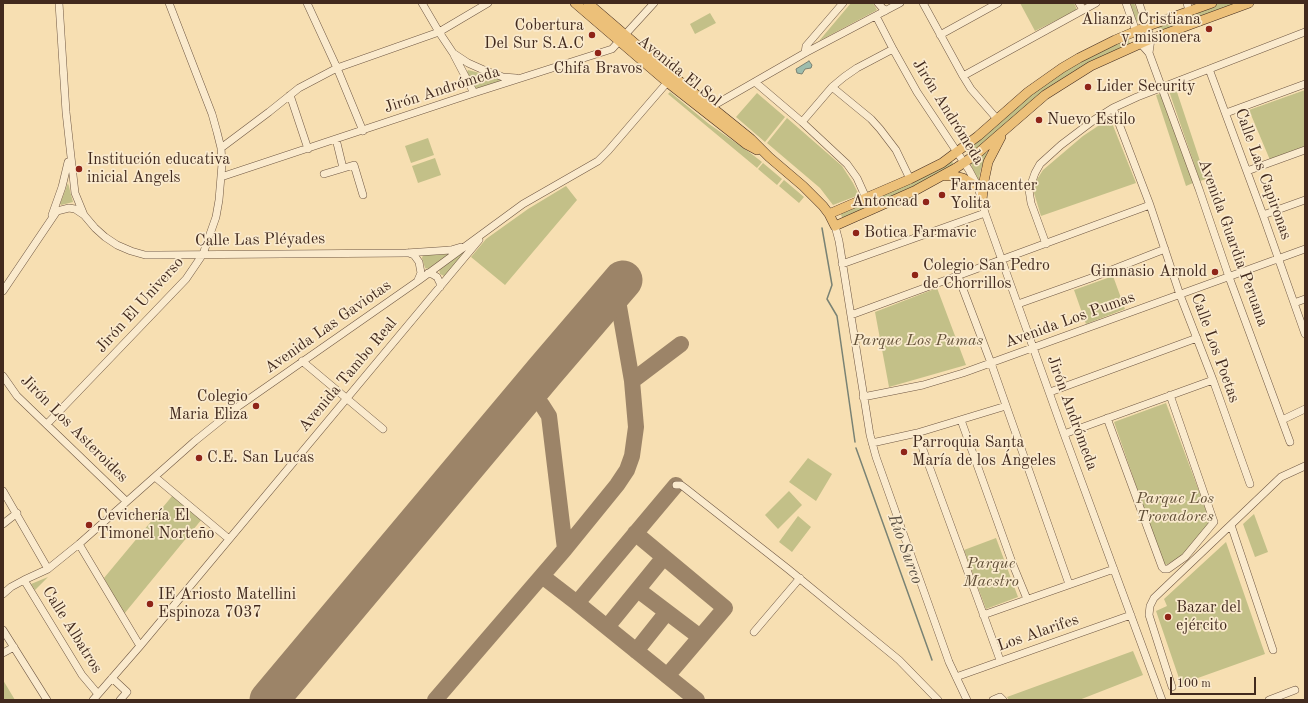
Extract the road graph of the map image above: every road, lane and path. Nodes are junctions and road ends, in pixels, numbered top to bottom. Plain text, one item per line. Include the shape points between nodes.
1 (59, 3) edge
2 (169, 3) edge
3 (307, 3) edge
4 (422, 3) edge
5 (488, 3) edge
6 (575, 3) edge
7 (588, 3) edge
8 (654, 3) edge
9 (843, 3) edge
10 (878, 3) edge
11 (900, 3) edge
12 (923, 3) edge
13 (998, 3) edge
14 (1079, 3) edge
15 (1096, 3) edge
16 (1126, 3) edge
17 (1139, 3) edge
18 (1212, 3) edge
19 (1249, 3) edge
20 (1188, 7) edge
21 (1083, 10) junction
22 (885, 11) junction
23 (876, 16) junction
24 (1148, 26) junction
25 (439, 32) junction
26 (1136, 32) junction
27 (1305, 32) edge
28 (940, 35) junction
29 (623, 38) junction
30 (1151, 39) junction
31 (1140, 43) junction
32 (893, 49) junction
33 (453, 53) junction
34 (805, 53) junction
35 (1149, 53) junction
36 (336, 68) junction
37 (1209, 69) junction
38 (963, 76) junction
39 (520, 79) junction
40 (670, 79) junction
41 (755, 82) junction
42 (1305, 84) edge
43 (832, 87) junction
44 (1161, 88) junction
45 (474, 93) junction
46 (290, 95) junction
47 (1113, 108) junction
48 (708, 110) junction
49 (1226, 113) junction
50 (997, 119) junction
51 (802, 122) junction
52 (1006, 129) junction
53 (363, 131) junction
54 (336, 139) junction
55 (221, 148) junction
56 (308, 149) junction
57 (1305, 150) edge
58 (958, 152) junction
59 (70, 154) junction
60 (964, 163) junction
61 (343, 168) junction
62 (1247, 171) junction
63 (324, 174) dead end
64 (221, 177) junction
65 (942, 177) junction
66 (910, 179) junction
67 (978, 187) junction
68 (363, 195) dead end
69 (866, 198) junction
70 (982, 200) junction
71 (1305, 200) edge
72 (1150, 205) junction
73 (986, 212) junction
74 (829, 214) junction
75 (84, 215) junction
76 (1263, 215) junction
77 (50, 220) junction
78 (835, 226) junction
79 (485, 233) junction
80 (1046, 244) junction
81 (1165, 249) junction
82 (1305, 249) edge
83 (406, 253) junction
84 (203, 254) junction
85 (1002, 259) junction
86 (1278, 259) junction
87 (842, 264) junction
88 (428, 273) junction
89 (958, 276) junction
90 (1229, 277) junction
91 (418, 281) junction
92 (440, 287) junction
93 (3, 291) edge
94 (1180, 295) junction
95 (1305, 299) edge
96 (1294, 303) junction
97 (1018, 304) junction
98 (851, 315) junction
99 (1305, 334) edge
100 (1197, 338) junction
101 (1034, 348) junction
102 (302, 361) junction
103 (990, 363) junction
104 (3, 376) edge
105 (1213, 380) junction
106 (1050, 392) junction
107 (863, 396) junction
108 (1170, 396) junction
109 (346, 399) junction
110 (1006, 406) junction
111 (1305, 409) edge
112 (1108, 418) junction
113 (961, 420) junction
114 (1282, 420) junction
115 (47, 424) junction
116 (383, 429) dead end
117 (917, 433) junction
118 (1064, 434) junction
119 (1290, 442) dead end
120 (872, 443) junction
121 (1305, 466) edge
122 (155, 477) junction
123 (1250, 484) dead end
124 (676, 485) dead end
125 (3, 491) edge
126 (126, 501) junction
127 (16, 513) junction
128 (3, 524) edge
129 (1231, 525) junction
130 (229, 539) junction
131 (79, 544) junction
132 (48, 569) junction
133 (1114, 569) junction
134 (800, 578) junction
135 (24, 580) junction
136 (1069, 584) junction
137 (3, 594) edge
138 (1027, 599) junction
139 (983, 615) junction
140 (1131, 615) junction
141 (3, 630) edge
142 (754, 632) dead end
143 (140, 646) junction
144 (14, 647) junction
145 (1274, 650) dead end
146 (3, 653) edge
147 (1000, 660) junction
148 (956, 677) junction
149 (112, 678) junction
150 (1172, 687) dead end
151 (1295, 690) dead end
152 (96, 697) edge
153 (1161, 698) edge
154 (44, 699) edge
155 (120, 700) edge
156 (938, 700) edge
157 (967, 700) edge
158 (993, 700) edge
159 (1003, 700) edge
160 (1152, 700) edge
161 (1269, 700) edge

1 - 59 street, Calle Las Pléyades
2 - 55 street, Jirón El Universo via 212,114
3 - 36 street
4 - 25 street
5 - 25 street
6 - 29 main road, Avenida El Sol
7 - 29 main road, Avenida El Sol
8 - 29 street, Jirón Andrómeda
9 - 34 street via 806,46
10 - 22 street
11 - 22 street
12 - 28 street
13 - 28 street
14 - 21 street
15 - 21 street
16 - 26 street, Avenida Guardia Peruana
17 - 24 street, Avenida Guardia Peruana
18 - 20 main road
19 - 30 main road
20 - 24 main road
21 - 38 street
22 - 23 street
23 - 32 street, Jirón Andrómeda
23 - 34 street
24 - 26 main road
24 - 30 street, Avenida Guardia Peruana
25 - 33 street
25 - 36 street
26 - 31 street, Avenida Guardia Peruana
26 - 50 main road via 1099,47 1062,68 1028,92
27 - 37 street
28 - 38 street
29 - 39 street, Jirón Andrómeda via 612,49
29 - 40 main road, Avenida El Sol
30 - 31 main road
30 - 35 street, Avenida Guardia Peruana
31 - 35 street, Avenida Guardia Peruana
31 - 52 main road via 1107,57 1071,77 1026,110
32 - 43 street via 857,68
32 - 58 street, Jirón Andrómeda via 920,97
33 - 39 street via 486,71
33 - 45 street
34 - 41 street
35 - 44 street, Avenida Guardia Peruana
36 - 46 street
36 - 53 street
37 - 44 street
37 - 49 street, Calle Las Capironas
38 - 50 street
39 - 45 street, Jirón Andrómeda
40 - 48 main road, Avenida El Sol
40 - 79 street, Avenida Las Gaviotas via 598,161 522,204
41 - 48 street
41 - 51 street
42 - 49 street
43 - 51 street
43 - 66 street via 880,129 896,150
44 - 47 street
44 - 90 street, Avenida Guardia Peruana
45 - 53 street, Jirón Andrómeda
46 - 55 street
46 - 56 street
47 - 72 street, Calle Los Poetas
47 - 80 street via 1061,145 1044,160 1035,173 1030,194
48 - 74 main road, Avenida El Sol via 746,144 769,157 803,186
49 - 62 street, Calle Las Capironas
50 - 58 main road
51 - 69 street via 847,164
52 - 60 main road
52 - 70 main road via 988,162
53 - 54 street, Jirón Andrómeda
54 - 56 street, Jirón Andrómeda
54 - 61 street
55 - 64 street, Jirón El Universo
56 - 64 street, Jirón Andrómeda
57 - 62 street
58 - 60 street, Jirón Andrómeda
58 - 66 main road
59 - 75 street, Calle Las Pléyades via 75,193
59 - 77 street, Calle Las Pléyades
60 - 65 main road
60 - 67 street, Jirón Andrómeda
61 - 63 street
61 - 68 street via 354,165
62 - 76 street, Calle Las Capironas
64 - 84 street, Jirón El Universo via 216,217
65 - 67 main road via 959,176
65 - 78 main road
66 - 69 main road
67 - 70 street, Jirón Andrómeda
69 - 74 main road
70 - 73 street, Jirón Andrómeda
71 - 76 street
72 - 80 street
72 - 81 street, Calle Los Poetas
73 - 85 street, Jirón Andrómeda
73 - 87 street
74 - 78 main road, Avenida El Sol
75 - 77 street via 75,209 64,208 57,211
75 - 84 street, Calle Las Pléyades via 105,237 131,251 145,255
76 - 86 street, Calle Las Capironas
77 - 93 street
78 - 87 street, Avenida El Sol
79 - 83 street, Calle Las Pléyades via 455,249
79 - 88 street, Avenida Las Gaviotas
79 - 92 street, Avenida Tambo Real
80 - 85 street
81 - 94 street, Calle Los Poetas
81 - 97 street
82 - 86 street, Avenida Los Pumas
83 - 84 street, Calle Las Pléyades
83 - 91 street via 414,255 420,262 421,273
84 - 115 street, Jirón El Universo via 179,287
85 - 89 street
85 - 97 street, Jirón Andrómeda
86 - 90 street, Avenida Los Pumas
86 - 96 street, Calle Las Capironas
87 - 98 street, Avenida El Sol
88 - 91 street, Avenida Las Gaviotas
88 - 92 street via 437,277
89 - 98 street
89 - 103 street
90 - 94 street, Avenida Los Pumas
90 - 114 street, Avenida Guardia Peruana
91 - 102 street, Avenida Las Gaviotas
92 - 109 street, Avenida Tambo Real
94 - 100 street, Calle Los Poetas
94 - 101 street, Avenida Los Pumas
95 - 96 street
96 - 99 street, Calle Las Capironas
97 - 101 street, Jirón Andrómeda
98 - 107 street, Avenida El Sol
100 - 105 street, Calle Los Poetas
100 - 106 street
101 - 103 street, Avenida Los Pumas
101 - 106 street, Jirón Andrómeda
102 - 109 street
102 - 122 street, Avenida Las Gaviotas via 236,408
103 - 107 street, Avenida Los Pumas via 923,385
103 - 110 street
104 - 115 street, Jirón Los Asteroides via 17,396
105 - 108 street
105 - 123 street, Calle Los Poetas
106 - 118 street, Jirón Andrómeda
107 - 120 street, Avenida El Sol
108 - 112 street
108 - 112 street via 1214,522 1185,557 1168,569 1162,567
109 - 116 street
109 - 130 street, Avenida Tambo Real
110 - 113 street
110 - 136 street
111 - 114 street
112 - 118 street
113 - 117 street
113 - 138 street
114 - 119 street, Avenida Guardia Peruana
115 - 126 street, Jirón Los Asteroides
117 - 120 street
117 - 139 street
118 - 133 street, Jirón Andrómeda
120 - 148 street, Avenida El Sol via 909,552
121 - 129 street via 1281,477
122 - 126 street, Avenida Las Gaviotas
122 - 130 street
124 - 134 street via 685,488
125 - 127 street
126 - 131 street, Avenida Las Gaviotas
127 - 128 street
127 - 132 street
129 - 145 street
129 - 150 street via 1157,594 1150,606 1149,615
130 - 143 street, Avenida Tambo Real
131 - 132 street, Avenida Las Gaviotas
131 - 143 street
132 - 135 street, Avenida Las Gaviotas
133 - 136 street
133 - 140 street, Jirón Andrómeda
134 - 142 street
134 - 156 street via 899,660
135 - 137 street, Avenida Las Gaviotas
135 - 152 street, Calle Albatros
136 - 138 street
138 - 139 street
139 - 147 street
140 - 147 street, Los Alarifes
140 - 153 street, Jirón Andrómeda
141 - 144 street
143 - 149 street, Avenida Tambo Real
144 - 146 street
144 - 154 street
147 - 148 street, Los Alarifes
148 - 157 street, Avenida El Sol
149 - 152 street, Avenida Tambo Real
149 - 155 street via 127,692
151 - 161 street
153 - 160 street
158 - 159 street via 1000,697

